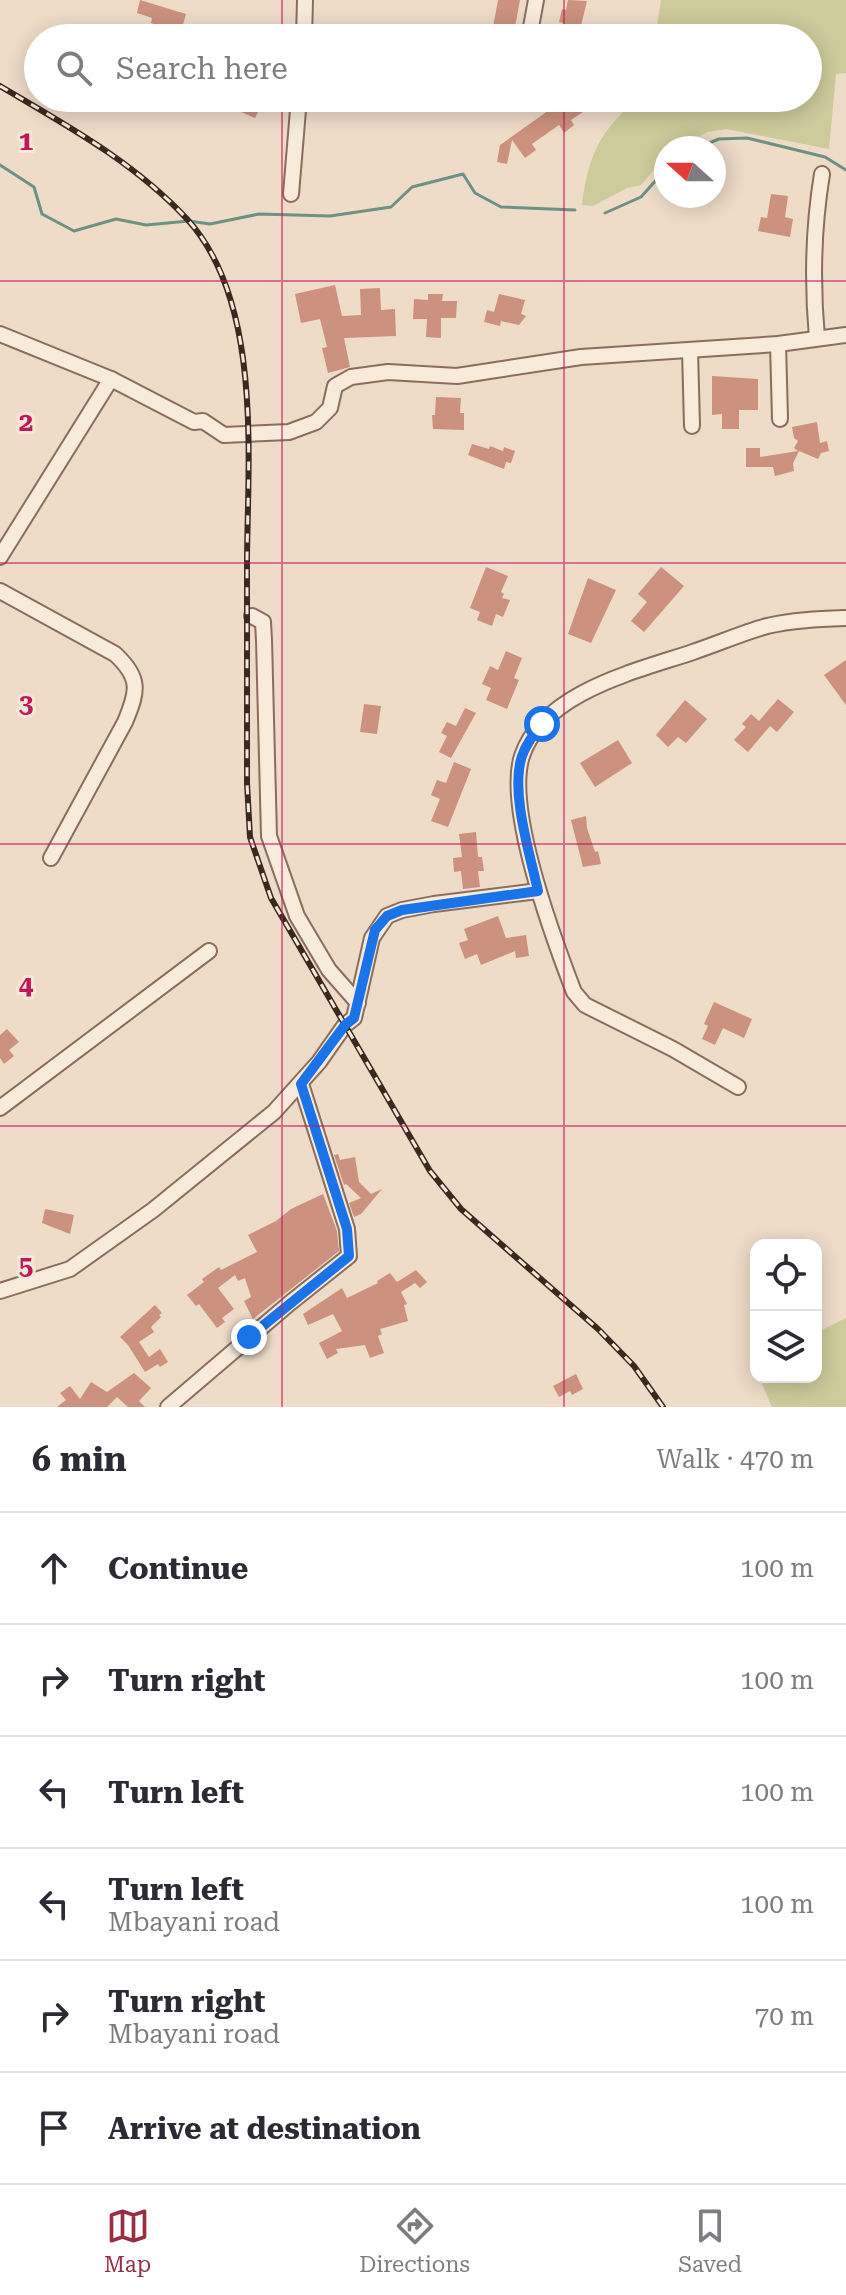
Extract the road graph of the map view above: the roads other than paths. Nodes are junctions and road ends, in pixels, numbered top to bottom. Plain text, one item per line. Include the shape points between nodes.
1 (305, 0) edge
2 (536, 0) edge
3 (304, 24) edge
4 (532, 24) edge
5 (298, 112) edge
6 (822, 174) dead end
7 (291, 194) dead end
8 (0, 334) edge
9 (846, 335) edge
10 (817, 338) junction
11 (778, 344) junction
12 (690, 350) junction
13 (111, 379) junction
14 (780, 419) dead end
15 (692, 426) dead end
16 (0, 557) edge
17 (0, 591) edge
18 (252, 616) dead end
19 (846, 618) edge
20 (51, 858) dead end
21 (538, 891) junction
22 (209, 951) dead end
23 (358, 1003) junction
24 (301, 1084) junction
25 (738, 1087) dead end
26 (0, 1108) edge
27 (0, 1291) edge
28 (168, 1407) edge

1 - 3 street
2 - 4 street
5 - 7 street
6 - 10 street via 812,286
8 - 13 street
9 - 10 street
10 - 11 street
11 - 12 street
11 - 14 street
12 - 13 street via 581,357 457,376 388,372 351,377 335,386 330,408 316,422 289,432 224,435
12 - 15 street
13 - 16 street
17 - 20 street via 115,654 136,681 125,722
18 - 23 street via 263,622 269,836 297,916 329,970
19 - 21 street via 769,626 620,677 561,707 528,743 519,771
21 - 23 street via 434,904 387,916 372,938
21 - 25 street via 580,1001
22 - 26 street
23 - 24 street via 354,1018
24 - 27 street via 246,1138 85,1260
24 - 28 street via 347,1229 349,1256

